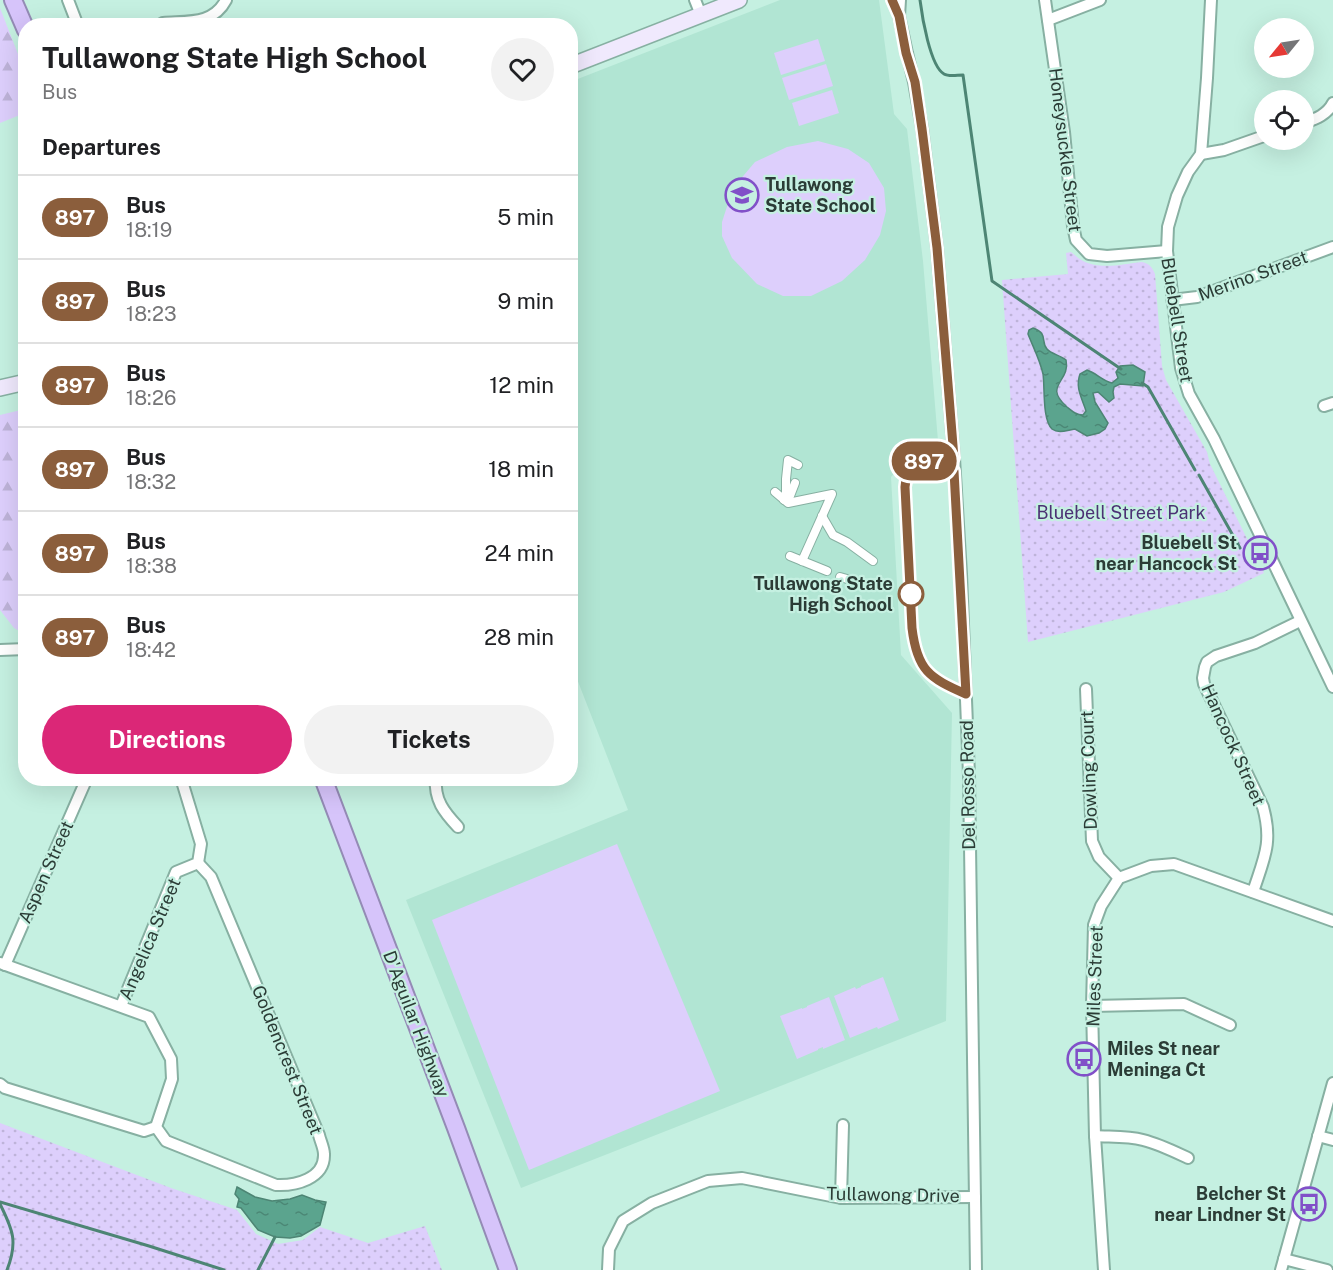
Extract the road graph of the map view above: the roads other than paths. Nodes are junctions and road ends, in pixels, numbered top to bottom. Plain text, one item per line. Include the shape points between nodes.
1 (13, 0) edge
2 (68, 0) edge
3 (226, 0) edge
4 (695, 0) edge
5 (739, 0) edge
6 (892, 0) edge
7 (900, 0) edge
8 (1045, 0) edge
9 (1100, 0) edge
10 (1210, 0) edge
11 (701, 15) junction
12 (899, 16) junction
13 (21, 18) edge
14 (75, 18) edge
15 (206, 18) edge
16 (1048, 20) junction
17 (578, 63) edge
18 (1333, 103) edge
19 (1314, 119) edge
20 (1254, 140) edge
21 (1201, 154) junction
22 (1333, 247) edge
23 (1167, 251) junction
24 (1172, 300) junction
25 (18, 384) edge
26 (0, 388) edge
27 (798, 465) dead end
28 (795, 483) dead end
29 (775, 492) dead end
30 (786, 501) junction
31 (822, 516) junction
32 (790, 556) dead end
33 (802, 561) junction
34 (873, 561) dead end
35 (827, 571) dead end
36 (840, 577) dead end
37 (865, 584) dead end
38 (1300, 621) junction
39 (18, 649) edge
40 (0, 650) edge
41 (1333, 687) edge
42 (1086, 689) dead end
43 (83, 786) edge
44 (183, 786) edge
45 (326, 786) edge
46 (435, 786) edge
47 (458, 827) dead end
48 (198, 863) junction
49 (1119, 879) junction
50 (1253, 892) junction
51 (1333, 921) edge
52 (3, 964) edge
53 (121, 1006) junction
54 (1092, 1006) junction
55 (1230, 1025) dead end
56 (1333, 1083) edge
57 (0, 1084) edge
58 (843, 1125) dead end
59 (156, 1127) junction
60 (1095, 1136) junction
61 (1318, 1136) junction
62 (1333, 1140) edge
63 (1188, 1158) dead end
64 (975, 1197) junction
65 (841, 1198) junction
66 (1284, 1259) junction
67 (508, 1270) edge
68 (608, 1270) edge
69 (976, 1270) edge
70 (1104, 1270) edge
71 (1281, 1270) edge
72 (1327, 1270) edge

1 - 13 highway
2 - 14 street
3 - 15 street via 220,11
4 - 11 street
5 - 11 main road
6 - 12 street, Del Rosso Road
7 - 12 street, Del Rosso Road
8 - 16 street, Honeysuckle Street
9 - 16 street
10 - 21 street, Bluebell Street
11 - 17 main road
12 - 64 street, Del Rosso Road via 920,111 954,458 969,774
16 - 23 street, Honeysuckle Street via 1076,240 1089,254
18 - 19 street
20 - 21 street
21 - 23 street, Bluebell Street via 1177,196 1168,227
22 - 24 street, Merino Street via 1197,297
23 - 24 street, Bluebell Street
24 - 38 street, Bluebell Street via 1181,368 1189,394
25 - 26 main road
27 - 30 street via 788,460
28 - 30 street
29 - 30 street
30 - 31 street via 832,494
31 - 33 street
31 - 34 street via 833,535
32 - 33 street
33 - 35 street
36 - 37 street
38 - 41 street, Bluebell Street
38 - 50 street, Hancock Street via 1216,656 1207,662 1203,672 1204,684 1266,817 1267,850
39 - 40 street
42 - 49 street, Dowling Court via 1092,841 1099,857
43 - 52 street, Aspen Street
44 - 48 street, Angelica Street via 201,844
45 - 67 highway, D'Aguilar Highway
46 - 47 street via 443,810
48 - 53 street, Angelica Street via 176,872
48 - 59 street, Goldencrest Street via 211,877 324,1154 317,1173 310,1178 276,1185 166,1141
49 - 50 street via 1151,866 1174,864
49 - 54 street, Miles Street via 1094,925
50 - 51 street
52 - 53 street
53 - 59 street via 149,1017 171,1059 172,1079
54 - 55 street via 1184,1004
54 - 60 street, Miles Street
56 - 61 street
57 - 59 street via 144,1131
58 - 65 street
60 - 63 street via 1141,1140
60 - 70 street, Miles Street
61 - 62 street
61 - 66 street
64 - 65 street, Tullawong Drive
64 - 69 street, Del Rosso Road
65 - 68 street, Tullawong Drive via 742,1178 708,1181 652,1203 623,1221 609,1249
66 - 71 street
66 - 72 street

